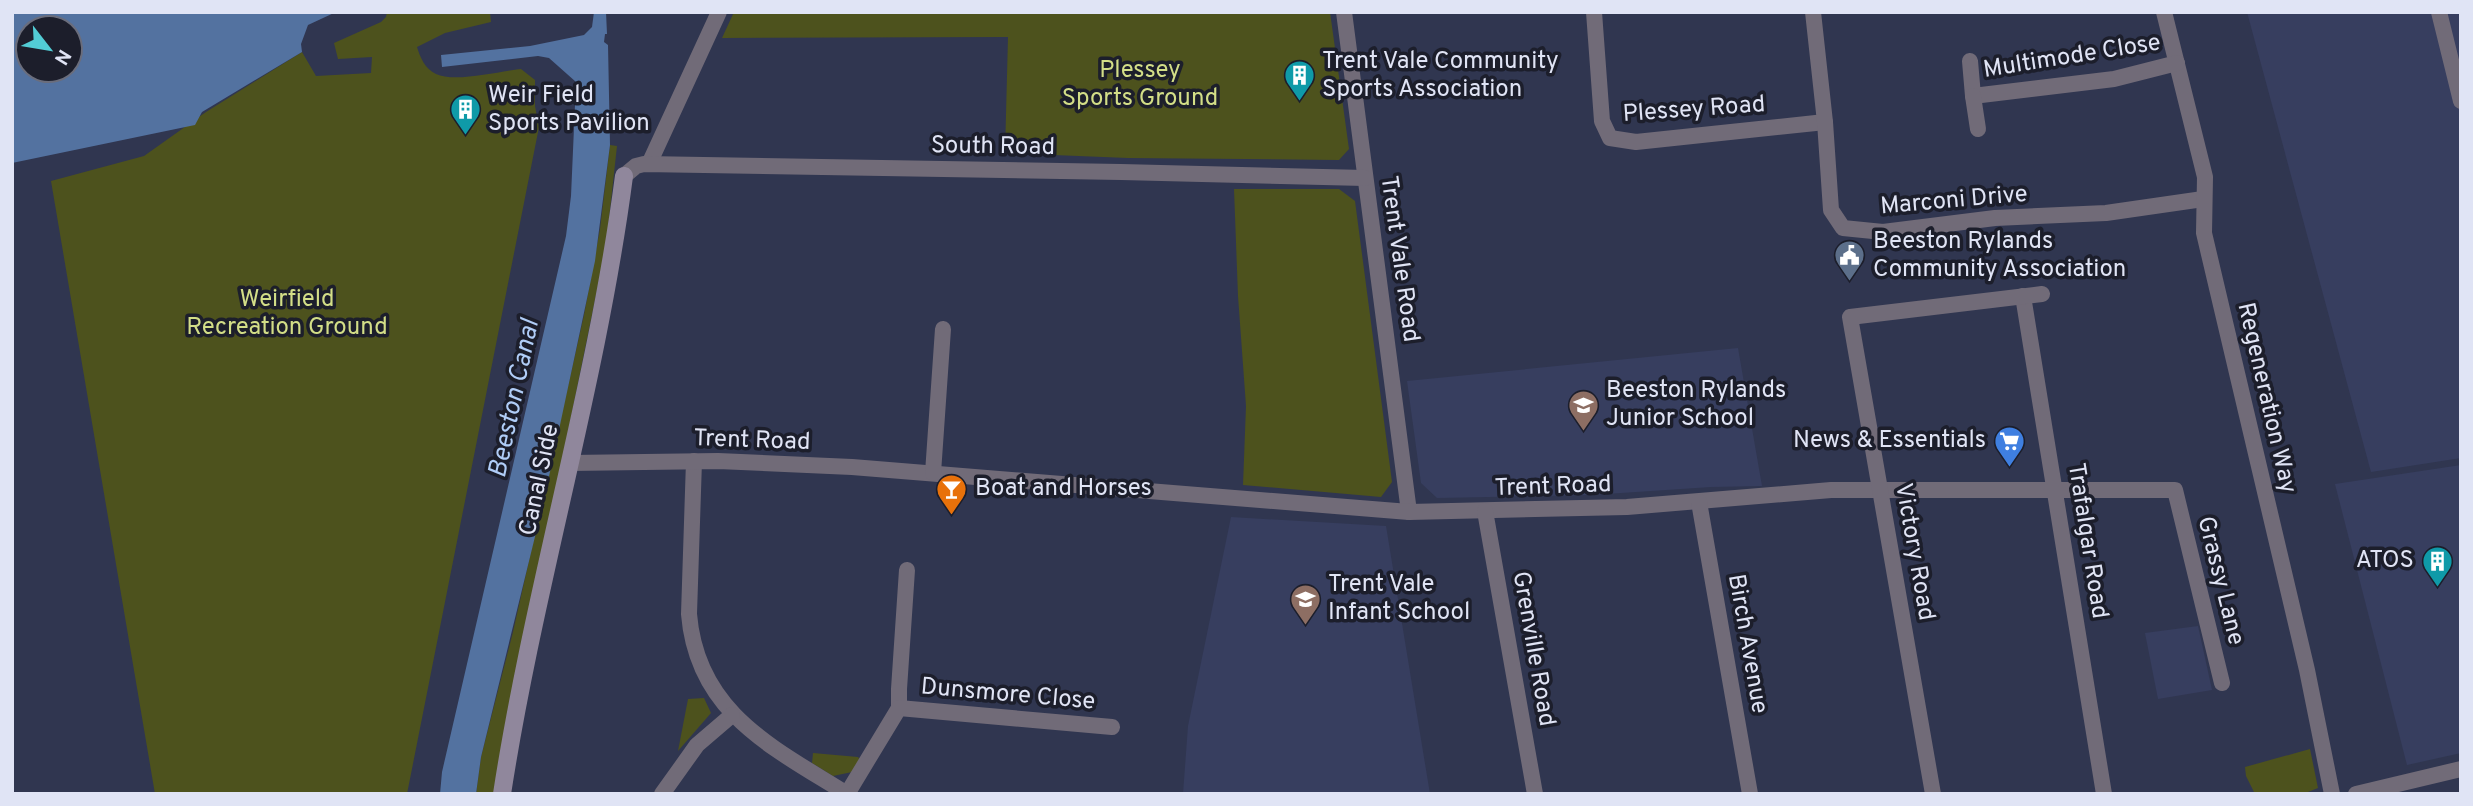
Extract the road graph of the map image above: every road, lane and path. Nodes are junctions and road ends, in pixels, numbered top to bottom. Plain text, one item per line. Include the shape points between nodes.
1 (719, 12) edge
2 (1344, 12) edge
3 (1594, 12) edge
4 (1813, 12) edge
5 (2164, 12) edge
6 (2440, 12) edge
7 (1970, 61) dead end
8 (2177, 63) junction
9 (1973, 96) junction
10 (2461, 101) edge
11 (1825, 122) junction
12 (1978, 130) dead end
13 (649, 164) junction
14 (624, 176) joint
15 (1365, 178) junction
16 (2203, 199) junction
17 (2042, 294) dead end
18 (2023, 296) junction
19 (943, 329) dead end
20 (694, 461) junction
21 (570, 463) junction
22 (933, 473) junction
23 (1880, 490) junction
24 (2175, 490) joint
25 (2056, 491) junction
26 (1699, 502) junction
27 (1485, 511) junction
28 (1409, 512) junction
29 (907, 570) dead end
30 (2222, 682) dead end
31 (900, 708) junction
32 (732, 715) junction
33 (1112, 727) dead end
34 (2461, 769) edge
35 (502, 794) edge
36 (662, 794) edge
37 (847, 794) edge
38 (1535, 794) edge
39 (1750, 794) edge
40 (1933, 794) edge
41 (2104, 794) edge
42 (2332, 794) edge
43 (2356, 794) edge

1 - 13 street
2 - 15 street, Trent Vale Road
3 - 11 street, Plessey Road via 1602,121 1610,138 1636,142
4 - 11 street, Marconi Drive
5 - 8 street, Regeneration Way
6 - 10 street
7 - 9 street, Multimode Close
8 - 9 street, Multimode Close via 2114,79
8 - 16 street, Regeneration Way via 2205,177
9 - 12 street, Multimode Close
11 - 16 street, Marconi Drive via 1831,210 1843,228 1884,232 1995,218 2106,213
13 - 14 street, South Road via 636,166
13 - 15 street, South Road
14 - 21 street, Canal Side via 615,249
15 - 28 street, Trent Vale Road
16 - 42 street, Regeneration Way via 2204,233
17 - 18 street
18 - 23 street, Victory Road via 1850,317
18 - 25 street, Trafalgar Road
19 - 22 street
20 - 21 street, Trent Road
20 - 22 street, Trent Road
20 - 32 street via 690,624 704,671
21 - 35 street, Canal Side via 524,663
22 - 28 street, Trent Road
23 - 25 street, Trent Road
23 - 26 street, Trent Road
23 - 40 street, Victory Road
24 - 25 street, Trent Road
24 - 30 street, Grassy Lane
25 - 41 street, Trafalgar Road
26 - 27 street, Trent Road
26 - 39 street, Birch Avenue
27 - 28 street, Trent Road
27 - 38 street, Grenville Road
29 - 31 street, Dunsmore Close
31 - 33 street, Dunsmore Close
31 - 37 street, Dunsmore Close
32 - 36 street via 697,746
32 - 37 street via 761,740
34 - 43 street

